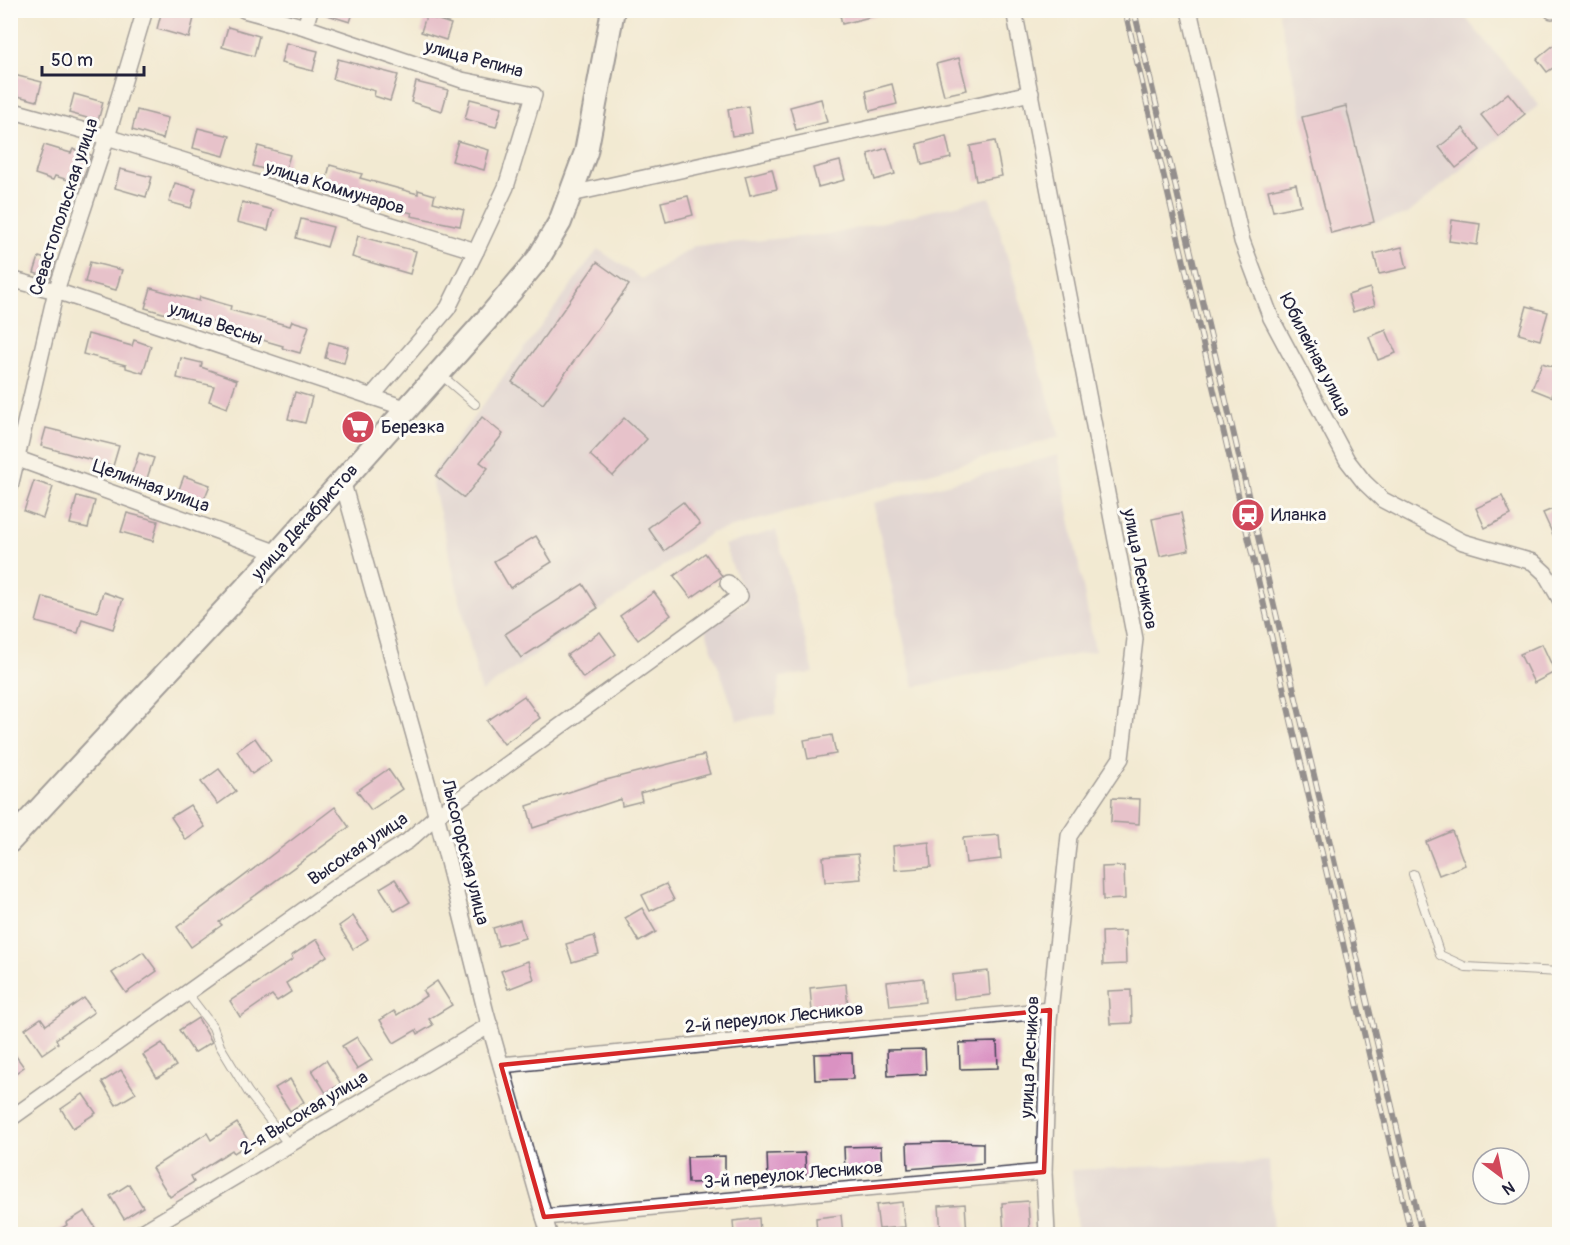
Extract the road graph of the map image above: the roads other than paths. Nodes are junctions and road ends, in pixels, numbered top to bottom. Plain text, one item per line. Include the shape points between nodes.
1 (145, 10) edge
2 (243, 10) edge
3 (310, 10) edge
4 (613, 10) edge
5 (1014, 10) edge
6 (1189, 10) edge
7 (305, 27) junction
8 (1031, 93) junction
9 (10, 110) edge
10 (107, 137) junction
11 (571, 194) junction
12 (476, 252) junction
13 (10, 279) edge
14 (56, 291) junction
15 (439, 373) junction
16 (371, 397) junction
17 (476, 404) dead end
18 (408, 409) junction
19 (14, 458) edge
20 (342, 480) junction
21 (10, 487) edge
22 (278, 553) junction
23 (728, 583) dead end
24 (1560, 599) edge
25 (436, 816) junction
26 (10, 841) edge
27 (1413, 874) dead end
28 (1560, 972) edge
29 (187, 993) junction
30 (1050, 1010) junction
31 (490, 1025) junction
32 (501, 1065) junction
33 (10, 1119) edge
34 (289, 1145) junction
35 (1044, 1172) junction
36 (544, 1217) junction
37 (139, 1234) edge
38 (549, 1234) edge
39 (1047, 1234) edge

1 - 10 street, Севастопольская улица
2 - 7 street, улица Репина
3 - 7 street
4 - 11 main road, улица Декабристов via 586,152
5 - 8 street, улица Лесников
6 - 24 street, Юбилейная улица via 1242,241 1271,318 1347,460 1383,500 1463,542 1533,562 1545,573
7 - 12 street, улица Репина via 462,80 534,95 506,187
8 - 11 street
8 - 30 street, улица Лесников via 1135,639 1121,758 1069,836
9 - 10 street, улица Коммунаров
10 - 12 street, улица Коммунаров
10 - 14 street, Севастопольская улица
11 - 15 main road, улица Декабристов via 538,259
12 - 16 street via 447,308
13 - 14 street, улица Весны
14 - 16 street, улица Весны
14 - 19 street, Севастопольская улица
15 - 17 lane
15 - 18 main road, улица Декабристов
16 - 18 street, улица Весны
18 - 20 main road, улица Декабристов
19 - 21 street, Севастопольская улица
19 - 22 street, Целинная улица
20 - 22 main road, улица Декабристов
20 - 25 street, Лысогорская улица
22 - 26 main road, улица Декабристов
23 - 25 street, Высокая улица via 740,596
25 - 29 street, Высокая улица via 408,841 340,884
25 - 31 street, Лысогорская улица
27 - 28 lane via 1440,956 1466,967
29 - 33 street, Высокая улица
29 - 34 lane via 213,1027 248,1092
30 - 32 street, 2-й переулок Лесников
30 - 35 street, улица Лесников
31 - 32 street, Лысогорская улица
31 - 34 street, 2-я Высокая улица
32 - 36 street, Лысогорская улица
34 - 37 street, 2-я Высокая улица
35 - 36 street, 3-й переулок Лесников
35 - 39 street, улица Лесников
36 - 38 street, Лысогорская улица

